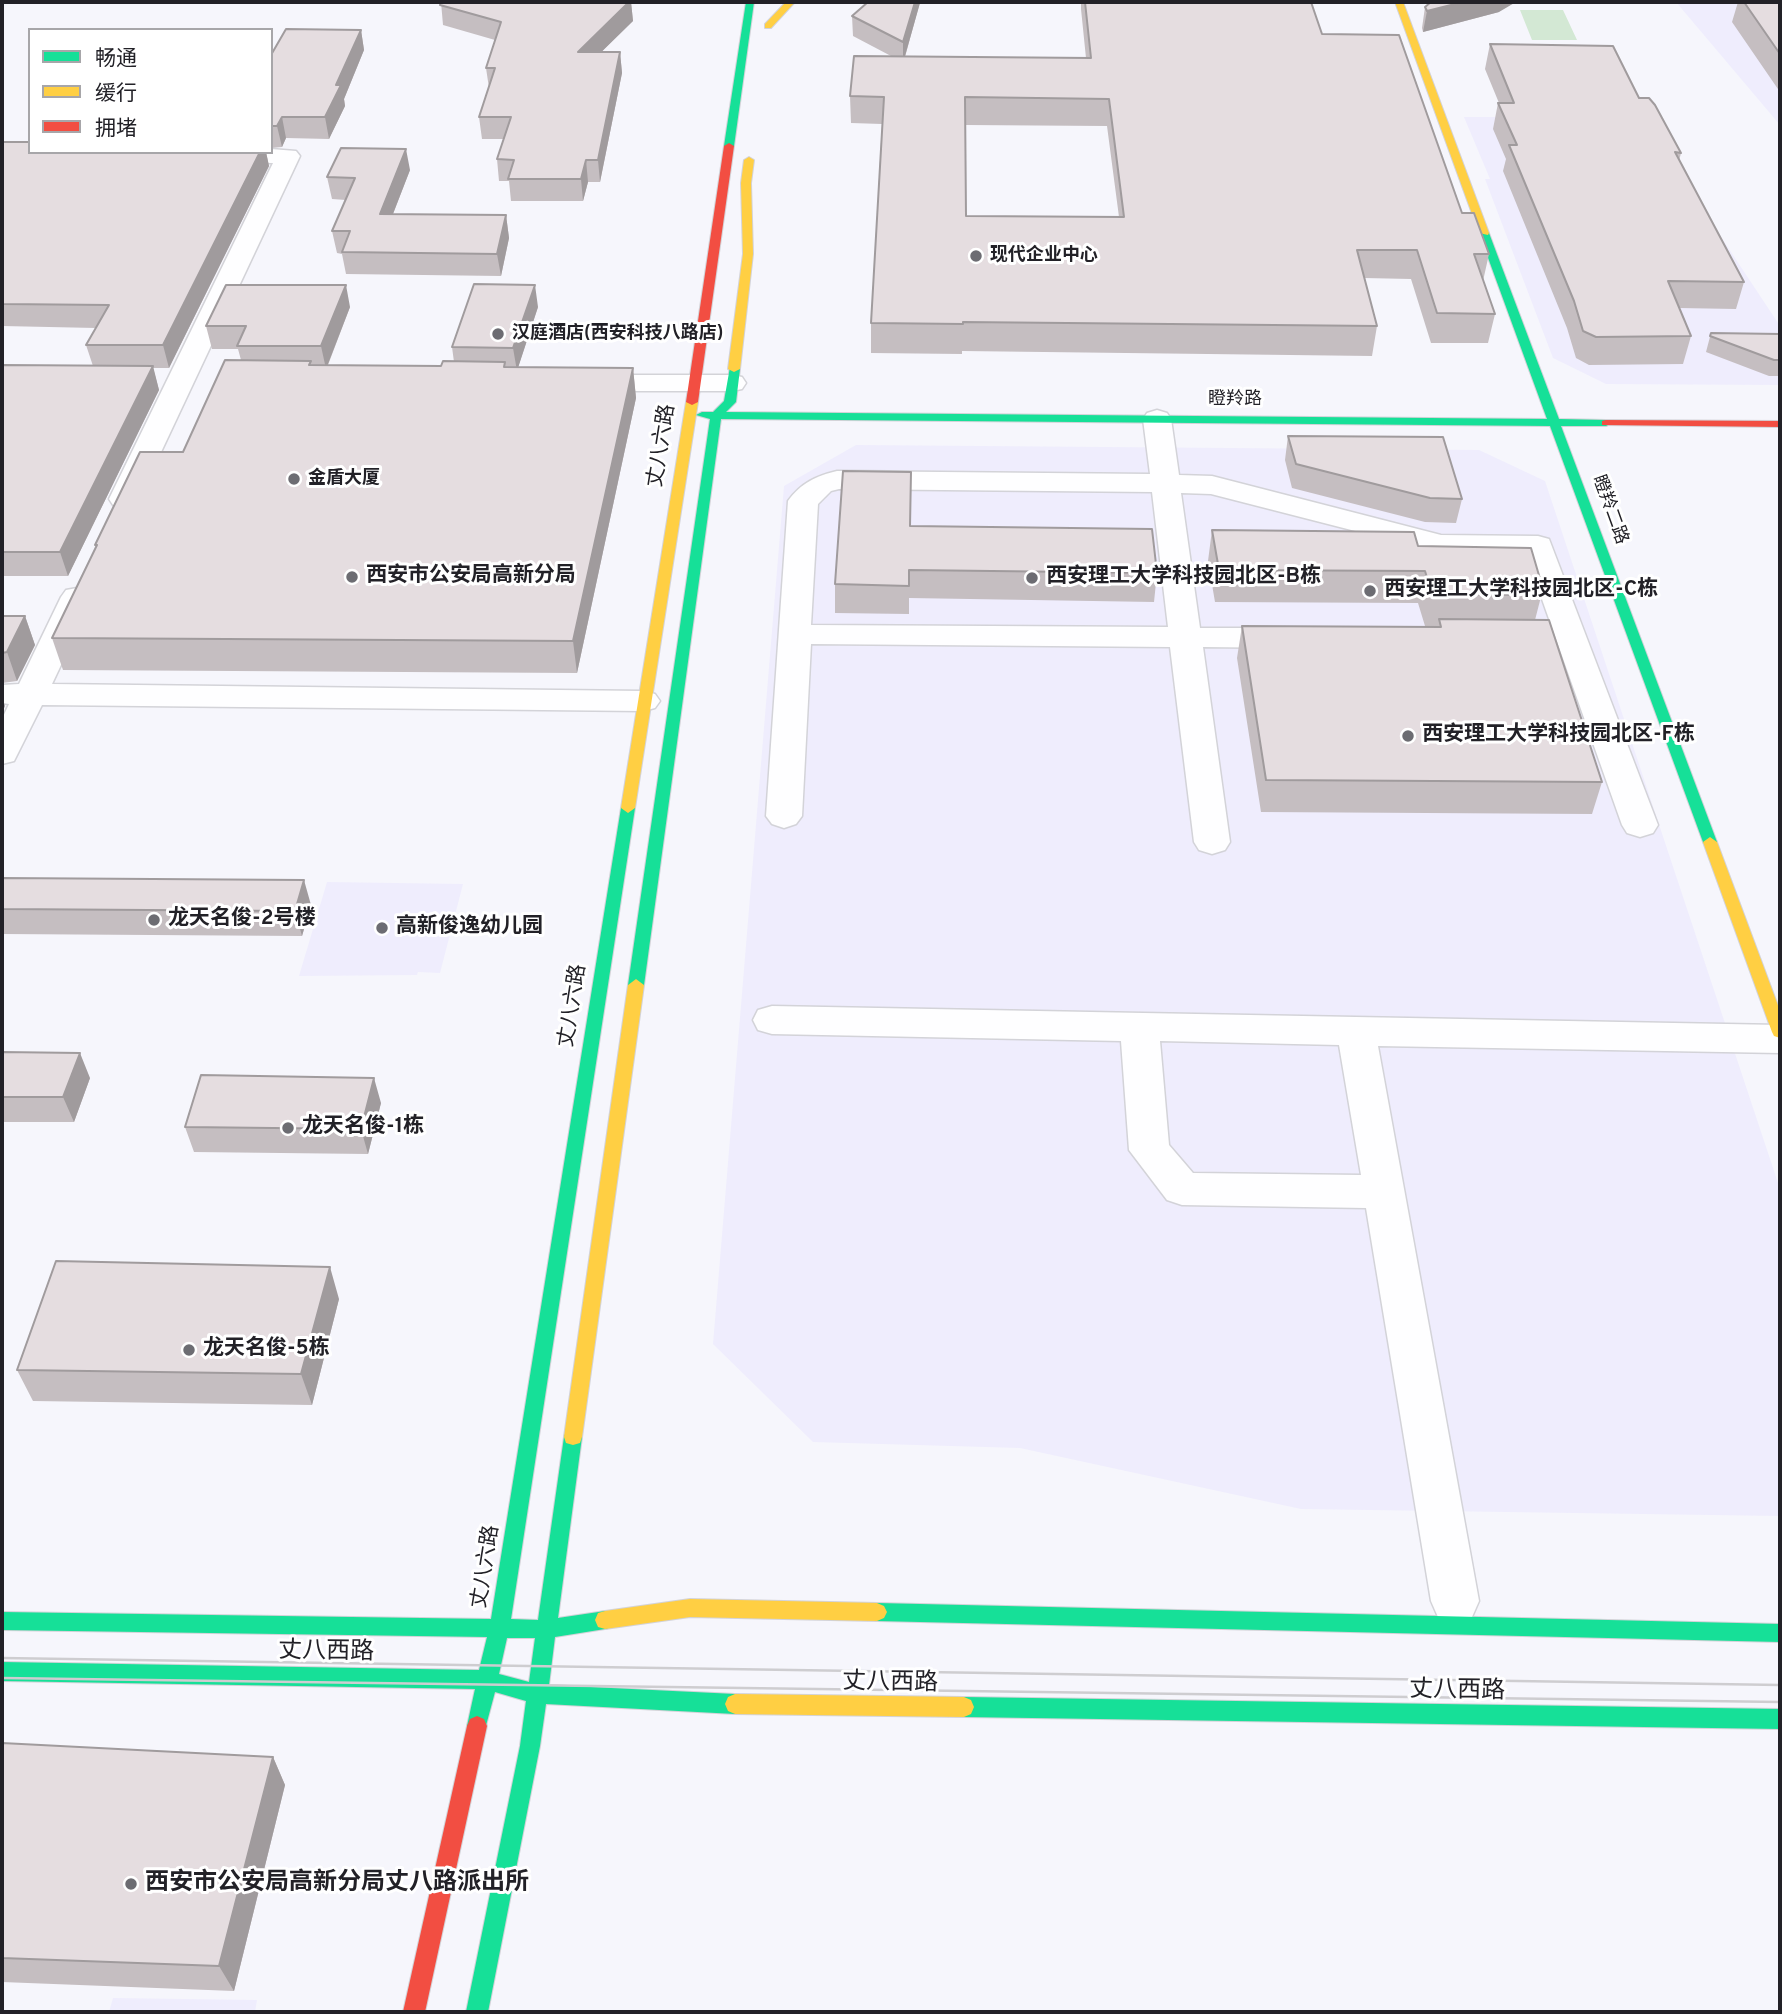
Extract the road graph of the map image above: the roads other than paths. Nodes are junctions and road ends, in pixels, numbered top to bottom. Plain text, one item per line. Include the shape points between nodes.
1 (731, 2) edge
2 (772, 2) edge
3 (791, 2) edge
4 (1399, 2) edge
5 (749, 9) edge
6 (751, 144) dead end
7 (193, 155) edge
8 (154, 379) edge
9 (181, 380) junction
10 (209, 380) dead end
11 (556, 382) edge
12 (731, 393) junction
13 (692, 400) junction
14 (1780, 411) edge
15 (716, 415) junction
16 (1553, 416) junction
17 (1157, 419) junction
18 (1780, 424) edge
19 (1166, 483) junction
20 (115, 518) edge
21 (90, 569) edge
22 (795, 634) junction
23 (1185, 637) junction
24 (1324, 638) edge
25 (16, 694) edge
26 (643, 701) junction
27 (2, 753) edge
28 (784, 816) dead end
29 (1640, 825) dead end
30 (1212, 842) dead end
31 (772, 1020) dead end
32 (1139, 1025) junction
33 (1356, 1030) junction
34 (1780, 1032) edge
35 (1780, 1038) edge
36 (1385, 1192) junction
37 (1455, 1601) dead end
38 (2, 1621) edge
39 (499, 1629) junction
40 (547, 1629) junction
41 (1780, 1633) edge
42 (2, 1671) edge
43 (486, 1680) junction
44 (536, 1695) junction
45 (1780, 1719) edge
46 (414, 2012) edge
47 (477, 2012) edge

1 - 5 main road
2 - 3 main road via 768,32
4 - 16 main road, 瞪羚二路
5 - 13 main road, 丈八六路
6 - 12 main road via 746,183 748,254
7 - 9 street via 288,156
8 - 9 street
9 - 10 street
9 - 20 street
11 - 13 street
12 - 13 street
12 - 15 main road
12 - 16 main road, 瞪羚路
13 - 15 main road, 瞪羚路
13 - 26 main road, 丈八六路
14 - 16 main road, 瞪羚路
15 - 17 main road, 瞪羚路
15 - 40 main road
16 - 17 main road, 瞪羚路
16 - 18 main road, 瞪羚路
16 - 34 main road, 瞪羚二路
17 - 19 street
19 - 22 street via 837,480 821,485 803,501
19 - 23 street
19 - 29 street via 1212,485 1441,544 1538,545 1559,640
21 - 25 street
22 - 23 street
22 - 28 street
23 - 24 street
23 - 30 street
25 - 26 street
25 - 27 street
26 - 39 main road, 丈八六路
31 - 32 street
32 - 33 street
32 - 36 street via 1149,1150 1182,1189
33 - 35 street
33 - 36 street
36 - 37 street
38 - 39 main road, 丈八西路
39 - 40 main road, 丈八西路
39 - 43 main road, 丈八六路
40 - 41 main road, 丈八西路 via 690,1608
40 - 44 main road
42 - 43 main road, 丈八西路
43 - 44 main road, 丈八西路
43 - 46 main road, 丈八六路
44 - 45 main road, 丈八西路 via 687,1703
44 - 47 main road

